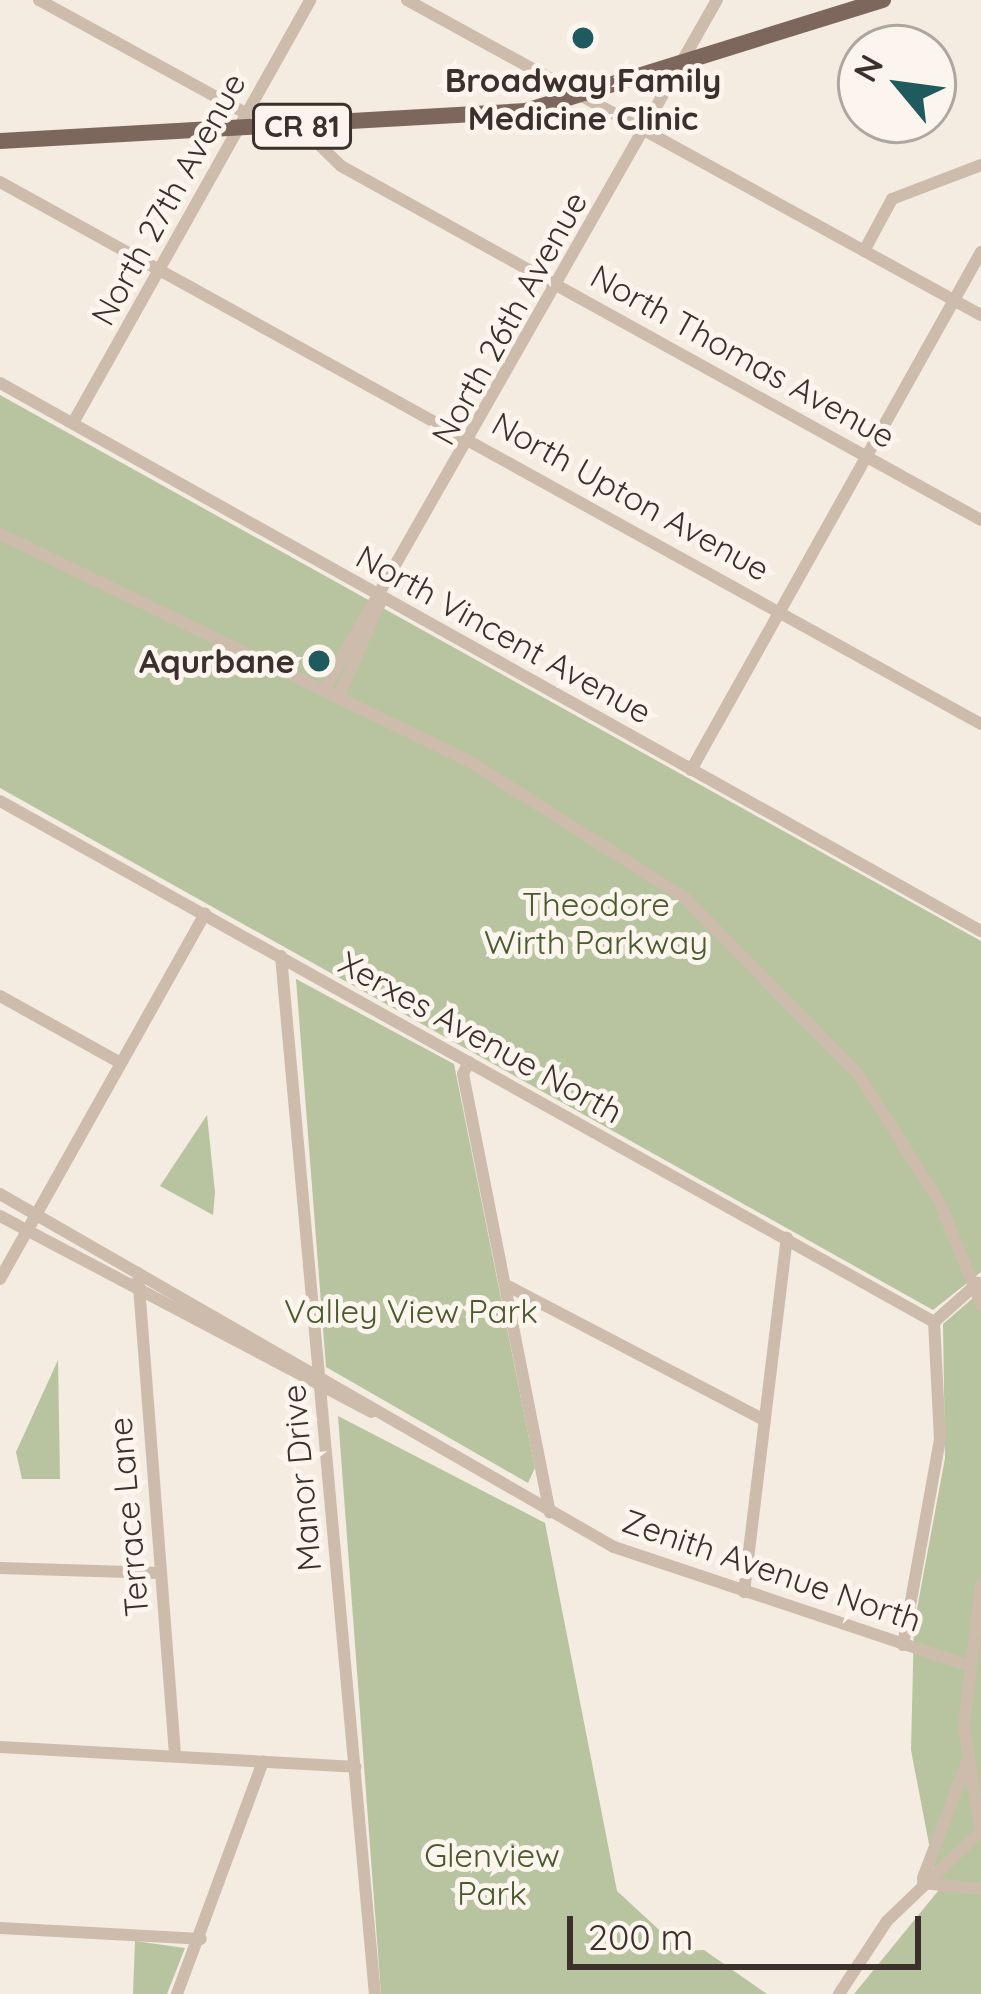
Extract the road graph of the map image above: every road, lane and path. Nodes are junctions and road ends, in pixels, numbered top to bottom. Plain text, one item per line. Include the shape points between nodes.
1 (39, 0) edge
2 (310, 0) edge
3 (407, 0) edge
4 (717, 0) edge
5 (883, 0) edge
6 (679, 67) junction
7 (583, 98) junction
8 (242, 122) junction
9 (300, 126) junction
10 (643, 130) junction
11 (0, 141) edge
12 (981, 165) edge
13 (0, 182) edge
14 (864, 250) junction
15 (981, 252) edge
16 (160, 269) junction
17 (560, 284) junction
18 (954, 301) junction
19 (981, 315) edge
20 (0, 383) edge
21 (73, 423) junction
22 (474, 439) junction
23 (867, 456) junction
24 (981, 520) edge
25 (0, 534) edge
26 (382, 598) junction
27 (782, 612) junction
28 (325, 688) junction
29 (339, 695) junction
30 (981, 724) edge
31 (691, 770) junction
32 (0, 801) edge
33 (205, 914) junction
34 (981, 932) edge
35 (280, 956) junction
36 (0, 996) edge
37 (470, 1062) junction
38 (122, 1063) junction
39 (0, 1194) edge
40 (36, 1214) junction
41 (0, 1216) edge
42 (27, 1231) junction
43 (787, 1238) junction
44 (139, 1273) junction
45 (0, 1279) edge
46 (979, 1283) edge
47 (506, 1285) junction
48 (139, 1293) junction
49 (981, 1304) edge
50 (934, 1322) junction
51 (319, 1375) junction
52 (321, 1394) junction
53 (372, 1413) junction
54 (761, 1419) junction
55 (550, 1512) junction
56 (0, 1568) edge
57 (160, 1573) junction
58 (981, 1585) edge
59 (744, 1592) junction
60 (903, 1645) junction
61 (969, 1666) junction
62 (964, 1726) junction
63 (981, 1741) edge
64 (0, 1747) edge
65 (175, 1755) junction
66 (967, 1760) junction
67 (263, 1761) junction
68 (355, 1767) junction
69 (981, 1833) edge
70 (921, 1883) junction
71 (981, 1889) edge
72 (0, 1928) edge
73 (201, 1939) junction
74 (177, 1994) edge
75 (375, 1994) edge
76 (839, 1994) edge

1 - 8 street
2 - 8 street, North 27th Avenue
3 - 7 street
4 - 6 street, North 26th Avenue
5 - 6 main road, CR 81
6 - 7 main road, CR 81
6 - 10 street, North 26th Avenue
7 - 9 main road, CR 81 via 500,115
7 - 10 street
8 - 9 main road, CR 81
8 - 11 main road, CR 81
8 - 16 street, North 27th Avenue
9 - 17 street, North Thomas Avenue via 321,154
10 - 14 street
10 - 17 street, North 26th Avenue
12 - 14 street via 892,199
13 - 16 street, North Upton Avenue
14 - 18 street
15 - 18 street
16 - 21 street, North 27th Avenue
16 - 22 street, North Upton Avenue
17 - 22 street, North 26th Avenue
17 - 23 street, North Thomas Avenue
18 - 19 street
18 - 23 street
20 - 21 street, North Vincent Avenue
21 - 26 street, North Vincent Avenue
22 - 26 street, North 26th Avenue
22 - 27 street, North Upton Avenue
23 - 24 street, North Thomas Avenue
23 - 27 street
25 - 28 street
26 - 28 street, North 26th Avenue
26 - 29 street, North 26th Avenue
26 - 31 street, North Vincent Avenue
27 - 30 street, North Upton Avenue
27 - 31 street
28 - 29 street
29 - 46 street via 591,830 749,952 869,1090
31 - 34 street, North Vincent Avenue
32 - 33 street, Xerxes Avenue North
33 - 35 street, Xerxes Avenue North
33 - 38 street
35 - 37 street, Xerxes Avenue North
35 - 51 street, Manor Drive
36 - 38 street
37 - 43 street, Xerxes Avenue North
37 - 47 street via 463,1075
38 - 40 street
39 - 40 street, Zenith Avenue North
40 - 42 street
40 - 44 street, Zenith Avenue North
41 - 42 street, Zenith Avenue North
42 - 45 street
42 - 48 street, Zenith Avenue North
43 - 50 street, Xerxes Avenue North
43 - 54 street
44 - 48 street, Terrace Lane
44 - 51 street, Zenith Avenue North
46 - 49 street
46 - 50 street
47 - 54 street
47 - 55 street
48 - 52 street, Zenith Avenue North
48 - 57 street, Terrace Lane
50 - 60 street via 940,1440
51 - 52 street, Manor Drive
51 - 53 street, Zenith Avenue North
52 - 53 street, Zenith Avenue North
52 - 68 street, Manor Drive
53 - 55 street, Zenith Avenue North
54 - 59 street
55 - 59 street, Zenith Avenue North
56 - 57 street
57 - 65 street, Terrace Lane
58 - 61 street
59 - 60 street, Zenith Avenue North
60 - 61 street, Zenith Avenue North
61 - 62 street
62 - 63 street
62 - 66 street
64 - 65 street
65 - 67 street
66 - 69 street
66 - 70 street
67 - 68 street
67 - 73 street
68 - 75 street, Manor Drive
69 - 70 street
70 - 71 street
70 - 76 street
72 - 73 street
73 - 74 street

